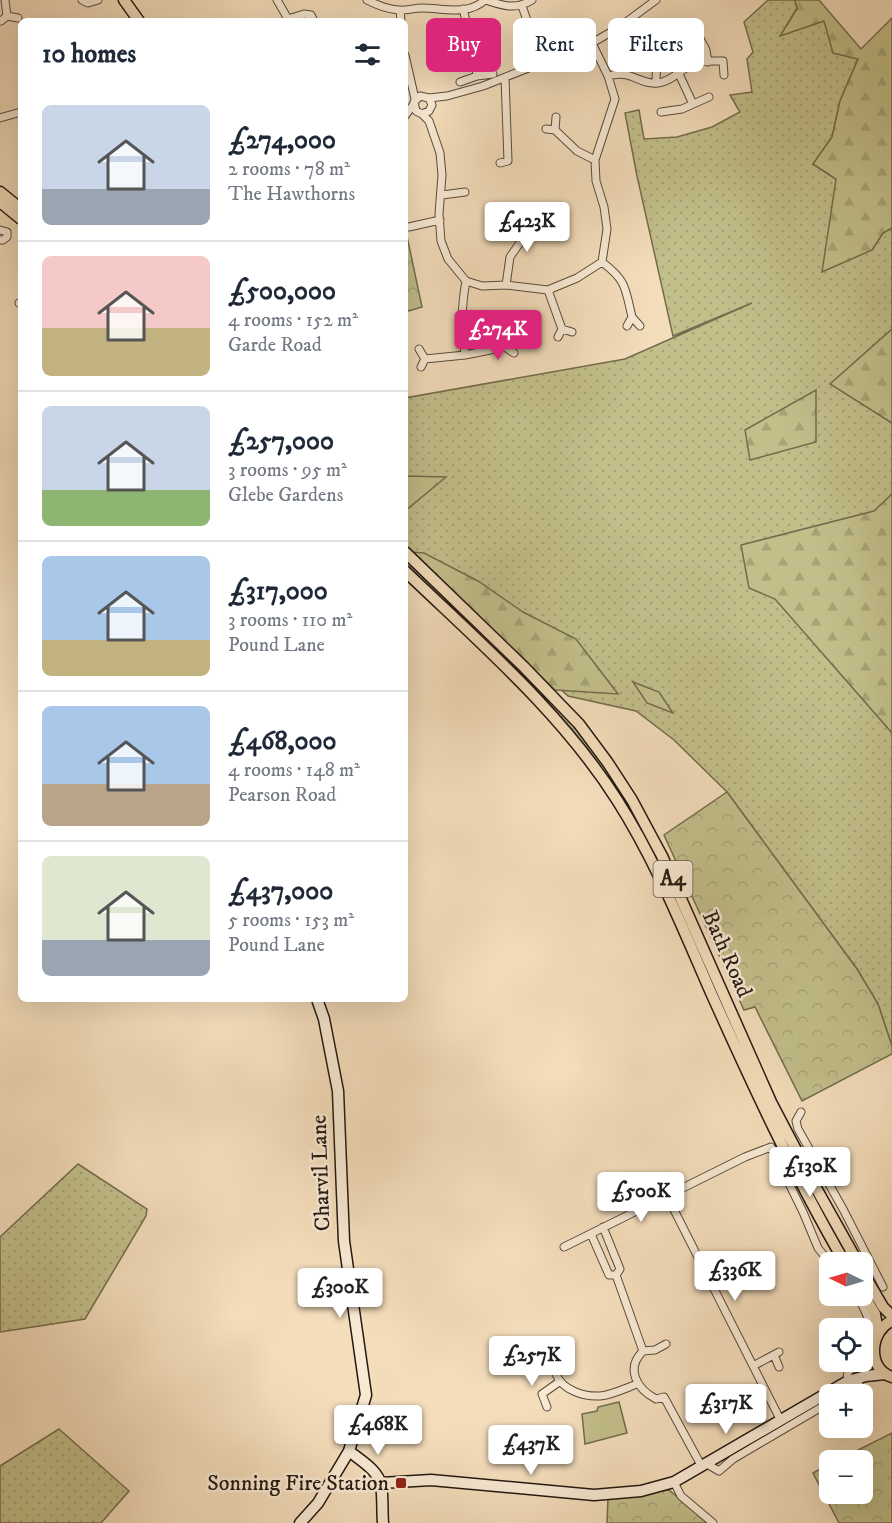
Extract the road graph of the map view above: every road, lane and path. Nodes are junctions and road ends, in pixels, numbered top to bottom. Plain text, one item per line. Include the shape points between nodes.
1 (5, 0) edge
2 (82, 0) edge
3 (98, 0) edge
4 (124, 0) edge
5 (277, 0) edge
6 (367, 0) edge
7 (485, 0) edge
8 (532, 0) edge
9 (656, 0) edge
10 (522, 6) junction
11 (463, 9) junction
12 (400, 10) junction
13 (7, 16) junction
14 (18, 18) dead end
15 (137, 18) edge
16 (288, 18) edge
17 (294, 18) edge
18 (312, 18) edge
19 (400, 18) edge
20 (526, 18) edge
21 (1, 21) edge
22 (596, 41) edge
23 (596, 51) edge
24 (708, 62) junction
25 (408, 67) edge
26 (520, 72) edge
27 (493, 74) dead end
28 (679, 74) junction
29 (724, 75) dead end
30 (477, 76) junction
31 (608, 76) junction
32 (505, 78) junction
33 (460, 82) dead end
34 (412, 83) junction
35 (656, 83) junction
36 (709, 97) dead end
37 (414, 102) junction
38 (693, 104) junction
39 (425, 106) junction
40 (408, 111) edge
41 (661, 112) dead end
42 (18, 113) edge
43 (408, 114) edge
44 (556, 117) dead end
45 (0, 118) edge
46 (546, 129) dead end
47 (555, 130) junction
48 (595, 160) junction
49 (508, 161) junction
50 (500, 163) dead end
51 (511, 170) dead end
52 (0, 192) edge
53 (465, 192) dead end
54 (442, 195) junction
55 (0, 202) edge
56 (18, 207) edge
57 (18, 217) edge
58 (440, 220) junction
59 (411, 224) dead end
60 (541, 229) dead end
61 (0, 230) edge
62 (0, 240) edge
63 (602, 262) junction
64 (466, 281) junction
65 (506, 285) junction
66 (548, 290) junction
67 (632, 317) junction
68 (627, 326) dead end
69 (640, 326) dead end
70 (562, 329) junction
71 (572, 332) dead end
72 (558, 337) dead end
73 (512, 338) dead end
74 (505, 347) junction
75 (419, 349) dead end
76 (514, 352) dead end
77 (465, 355) junction
78 (425, 359) junction
79 (420, 367) dead end
80 (408, 555) edge
81 (408, 574) edge
82 (317, 1002) edge
83 (801, 1112) dead end
84 (667, 1196) junction
85 (847, 1219) junction
86 (603, 1227) junction
87 (832, 1230) junction
88 (591, 1234) junction
89 (564, 1247) dead end
90 (821, 1252) edge
91 (841, 1252) edge
92 (849, 1252) edge
93 (616, 1275) junction
94 (883, 1287) dead end
95 (873, 1290) edge
96 (863, 1306) edge
97 (870, 1306) edge
98 (892, 1316) edge
99 (892, 1321) edge
100 (878, 1337) junction
101 (666, 1344) dead end
102 (643, 1351) junction
103 (874, 1355) junction
104 (753, 1366) junction
105 (779, 1367) dead end
106 (556, 1374) dead end
107 (888, 1376) edge
108 (855, 1381) junction
109 (559, 1382) junction
110 (637, 1384) junction
111 (850, 1384) edge
112 (819, 1401) edge
113 (547, 1407) dead end
114 (819, 1408) edge
115 (780, 1419) junction
116 (349, 1451) junction
117 (704, 1465) junction
118 (674, 1482) junction
119 (381, 1483) junction
120 (300, 1523) edge
121 (383, 1523) edge
122 (713, 1523) edge

1 - 13 street
2 - 3 street
4 - 15 main road
5 - 16 street
6 - 12 street
7 - 10 street via 504,7
7 - 11 street via 478,7
8 - 10 street
9 - 22 street
10 - 20 street
11 - 12 street
11 - 30 street
12 - 19 street
13 - 14 street
13 - 21 street
17 - 18 street via 304,14
23 - 31 street
24 - 28 street via 692,64
24 - 29 street via 723,61
24 - 35 street via 699,38 676,38 662,49
25 - 34 street
26 - 32 street
27 - 30 street
28 - 35 street
28 - 38 street
30 - 33 street
31 - 35 street via 625,74
31 - 48 street via 615,99
32 - 39 street
32 - 49 street
34 - 37 street
34 - 39 street
36 - 38 street
37 - 39 street
37 - 39 street
37 - 40 street
38 - 41 street
39 - 43 street
39 - 54 street via 440,153
42 - 45 street
44 - 47 street
46 - 47 street
47 - 48 street via 577,151
48 - 63 street via 607,229
49 - 50 street
49 - 51 street
52 - 56 main road
53 - 54 street
54 - 58 street
55 - 57 main road
58 - 59 street
58 - 64 street via 447,260
60 - 65 street via 526,234 510,257
61 - 62 street via 7,232 7,237
63 - 66 street
63 - 67 street via 619,275
64 - 65 street via 482,286
64 - 77 street via 461,334
65 - 66 street
66 - 70 street
67 - 68 street
67 - 69 street
70 - 71 street
70 - 72 street
73 - 74 street
74 - 76 street
74 - 77 street
75 - 78 street
77 - 78 street
78 - 79 street
80 - 87 main road, Bath Road / A4 via 579,724 619,779 662,856
81 - 87 main road, Bath Road / A4 via 550,712 617,800 651,859 746,1069
82 - 116 main road, Charvil Lane via 338,1091 344,1241 366,1381 365,1402
83 - 85 street via 796,1121 798,1129
84 - 86 street
84 - 90 street via 771,1147
84 - 104 street
85 - 87 street
85 - 94 street
86 - 88 street
86 - 93 street via 620,1269
87 - 91 main road, Bath Road / A4
87 - 92 main road, Bath Road / A4
88 - 89 street
88 - 93 street via 609,1275
93 - 102 street
95 - 98 main road
96 - 108 street via 871,1333 865,1361 848,1371 847,1375
97 - 100 main road
99 - 100 main road via 883,1326
100 - 103 main road
101 - 102 street
102 - 110 street via 634,1366
103 - 107 main road via 877,1367
103 - 108 main road
104 - 105 street via 776,1354
104 - 115 street
106 - 109 street
107 - 108 main road
108 - 111 main road
109 - 110 street via 573,1391 602,1396
109 - 113 street via 541,1390
110 - 117 street via 656,1399 664,1397
112 - 115 main road
114 - 117 street via 718,1471
115 - 117 main road
116 - 119 main road via 375,1472
116 - 120 main road, Charvil Lane via 318,1503
117 - 118 main road
118 - 119 main road via 641,1491 594,1495 431,1480
118 - 122 street via 681,1496
119 - 121 main road

